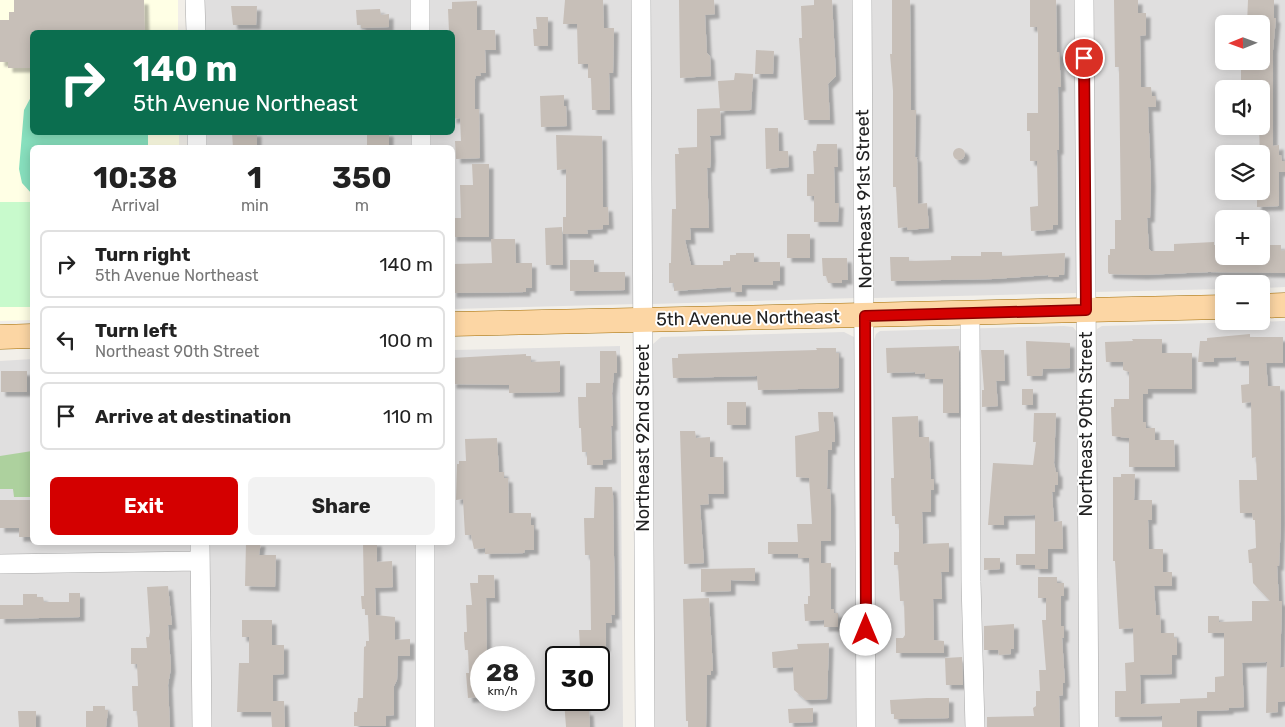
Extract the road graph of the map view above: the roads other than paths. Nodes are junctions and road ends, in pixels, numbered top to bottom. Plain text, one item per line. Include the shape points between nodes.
1 (196, 0) edge
2 (420, 0) edge
3 (641, 0) edge
4 (862, 0) edge
5 (1084, 0) edge
6 (196, 30) edge
7 (420, 30) edge
8 (1285, 305) edge
9 (1270, 306) edge
10 (1215, 307) edge
11 (1086, 310) junction
12 (970, 313) junction
13 (865, 316) junction
14 (642, 321) junction
15 (455, 324) edge
16 (30, 336) edge
17 (0, 337) edge
18 (200, 545) edge
19 (425, 545) edge
20 (200, 562) junction
21 (0, 564) edge
22 (202, 727) edge
23 (425, 727) edge
24 (645, 727) edge
25 (866, 727) edge
26 (975, 727) edge
27 (1089, 727) edge

1 - 6 street
2 - 7 street
3 - 14 street, Northeast 92nd Street
4 - 13 street, Northeast 91st Street
5 - 11 street, Northeast 90th Street
8 - 9 main road
10 - 11 main road, 5th Avenue Northeast
11 - 12 main road, 5th Avenue Northeast
11 - 27 street, Northeast 90th Street
12 - 13 main road, 5th Avenue Northeast
12 - 26 street
13 - 14 main road, 5th Avenue Northeast
13 - 25 street, Northeast 91st Street
14 - 15 main road, 5th Avenue Northeast
14 - 24 street, Northeast 92nd Street
16 - 17 main road
18 - 20 street
19 - 23 street
20 - 21 street
20 - 22 street

